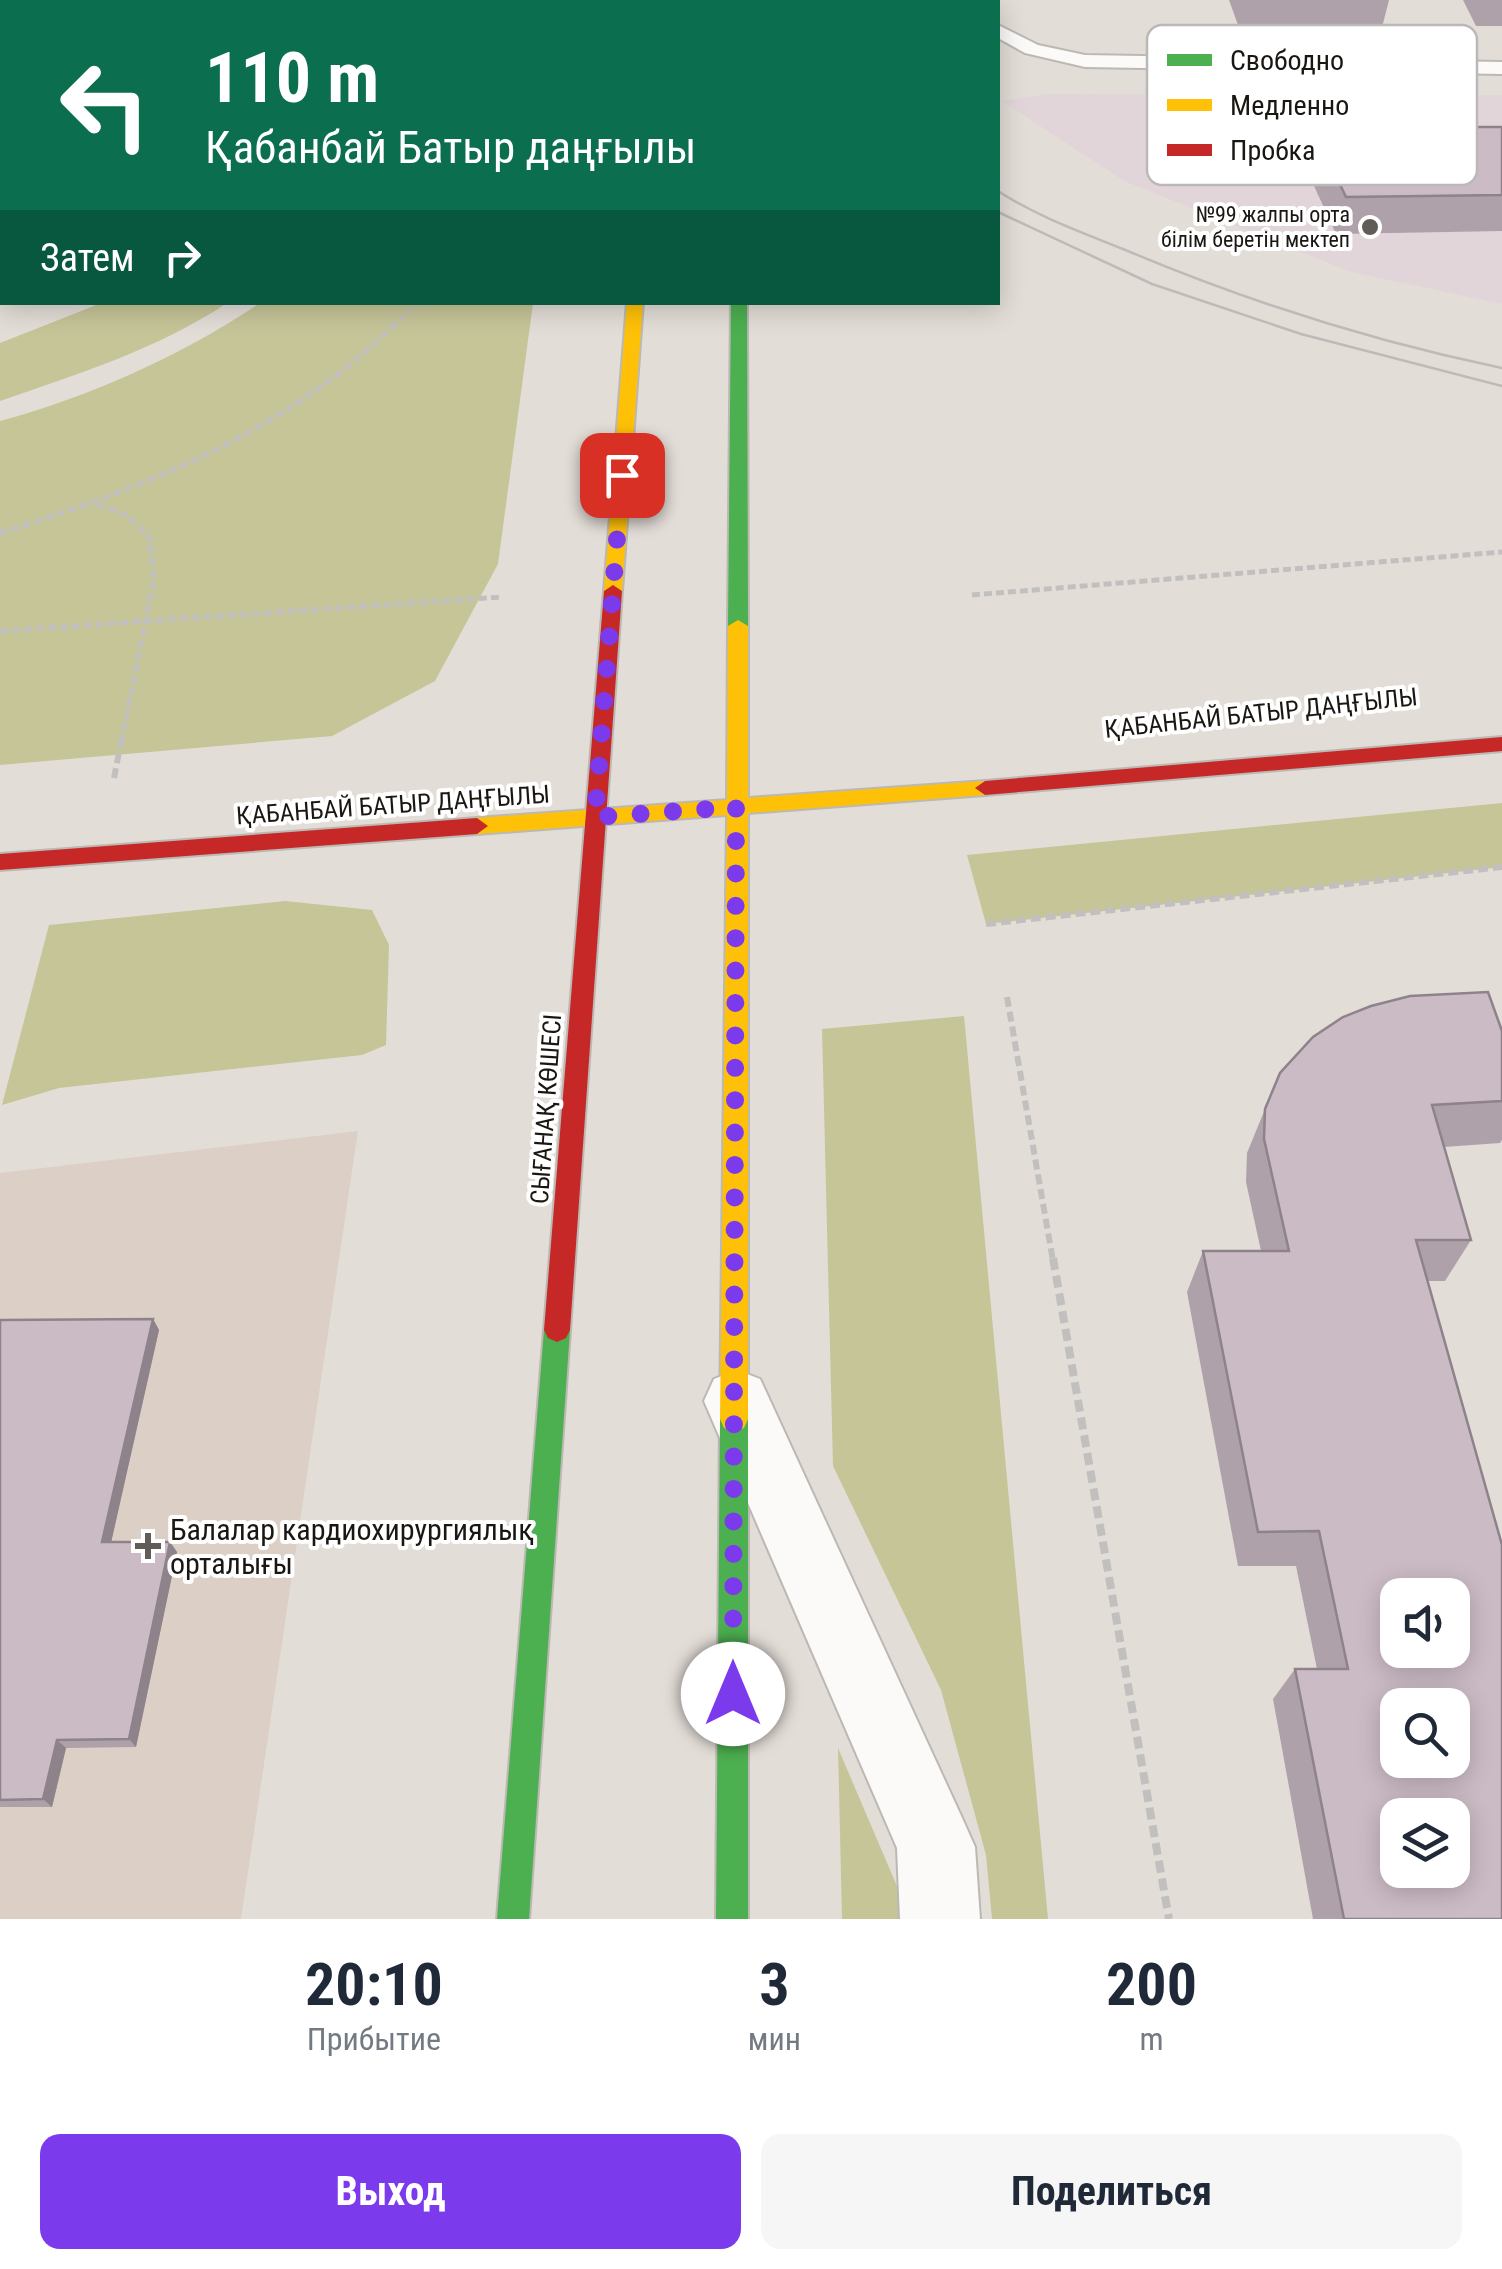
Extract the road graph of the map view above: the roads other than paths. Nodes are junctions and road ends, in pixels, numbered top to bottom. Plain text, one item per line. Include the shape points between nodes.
1 (1000, 32) edge
2 (1147, 62) edge
3 (1477, 68) edge
4 (1502, 68) edge
5 (635, 305) edge
6 (740, 305) edge
7 (1502, 744) edge
8 (1107, 753) dead end
9 (969, 789) junction
10 (736, 807) junction
11 (595, 817) junction
12 (0, 862) edge
13 (734, 1393) junction
14 (513, 1919) edge
15 (732, 1919) edge
16 (940, 1919) edge

1 - 2 lane via 1032,50 1085,61
3 - 4 lane
5 - 11 main road, СЫҒАНАҚ КӨШЕСІ
6 - 10 main road
7 - 9 main road, ҚАБАНБАЙ БАТЫР ДАҢҒЫЛЫ
8 - 9 main road, ҚАБАНБАЙ БАТЫР ДАҢҒЫЛЫ
9 - 10 main road, ҚАБАНБАЙ БАТЫР ДАҢҒЫЛЫ
10 - 11 main road, ҚАБАНБАЙ БАТЫР ДАҢҒЫЛЫ
10 - 13 main road
11 - 12 main road, ҚАБАНБАЙ БАТЫР ДАҢҒЫЛЫ
11 - 14 main road, СЫҒАНАҚ КӨШЕСІ
13 - 15 main road
13 - 16 street via 936,1847

